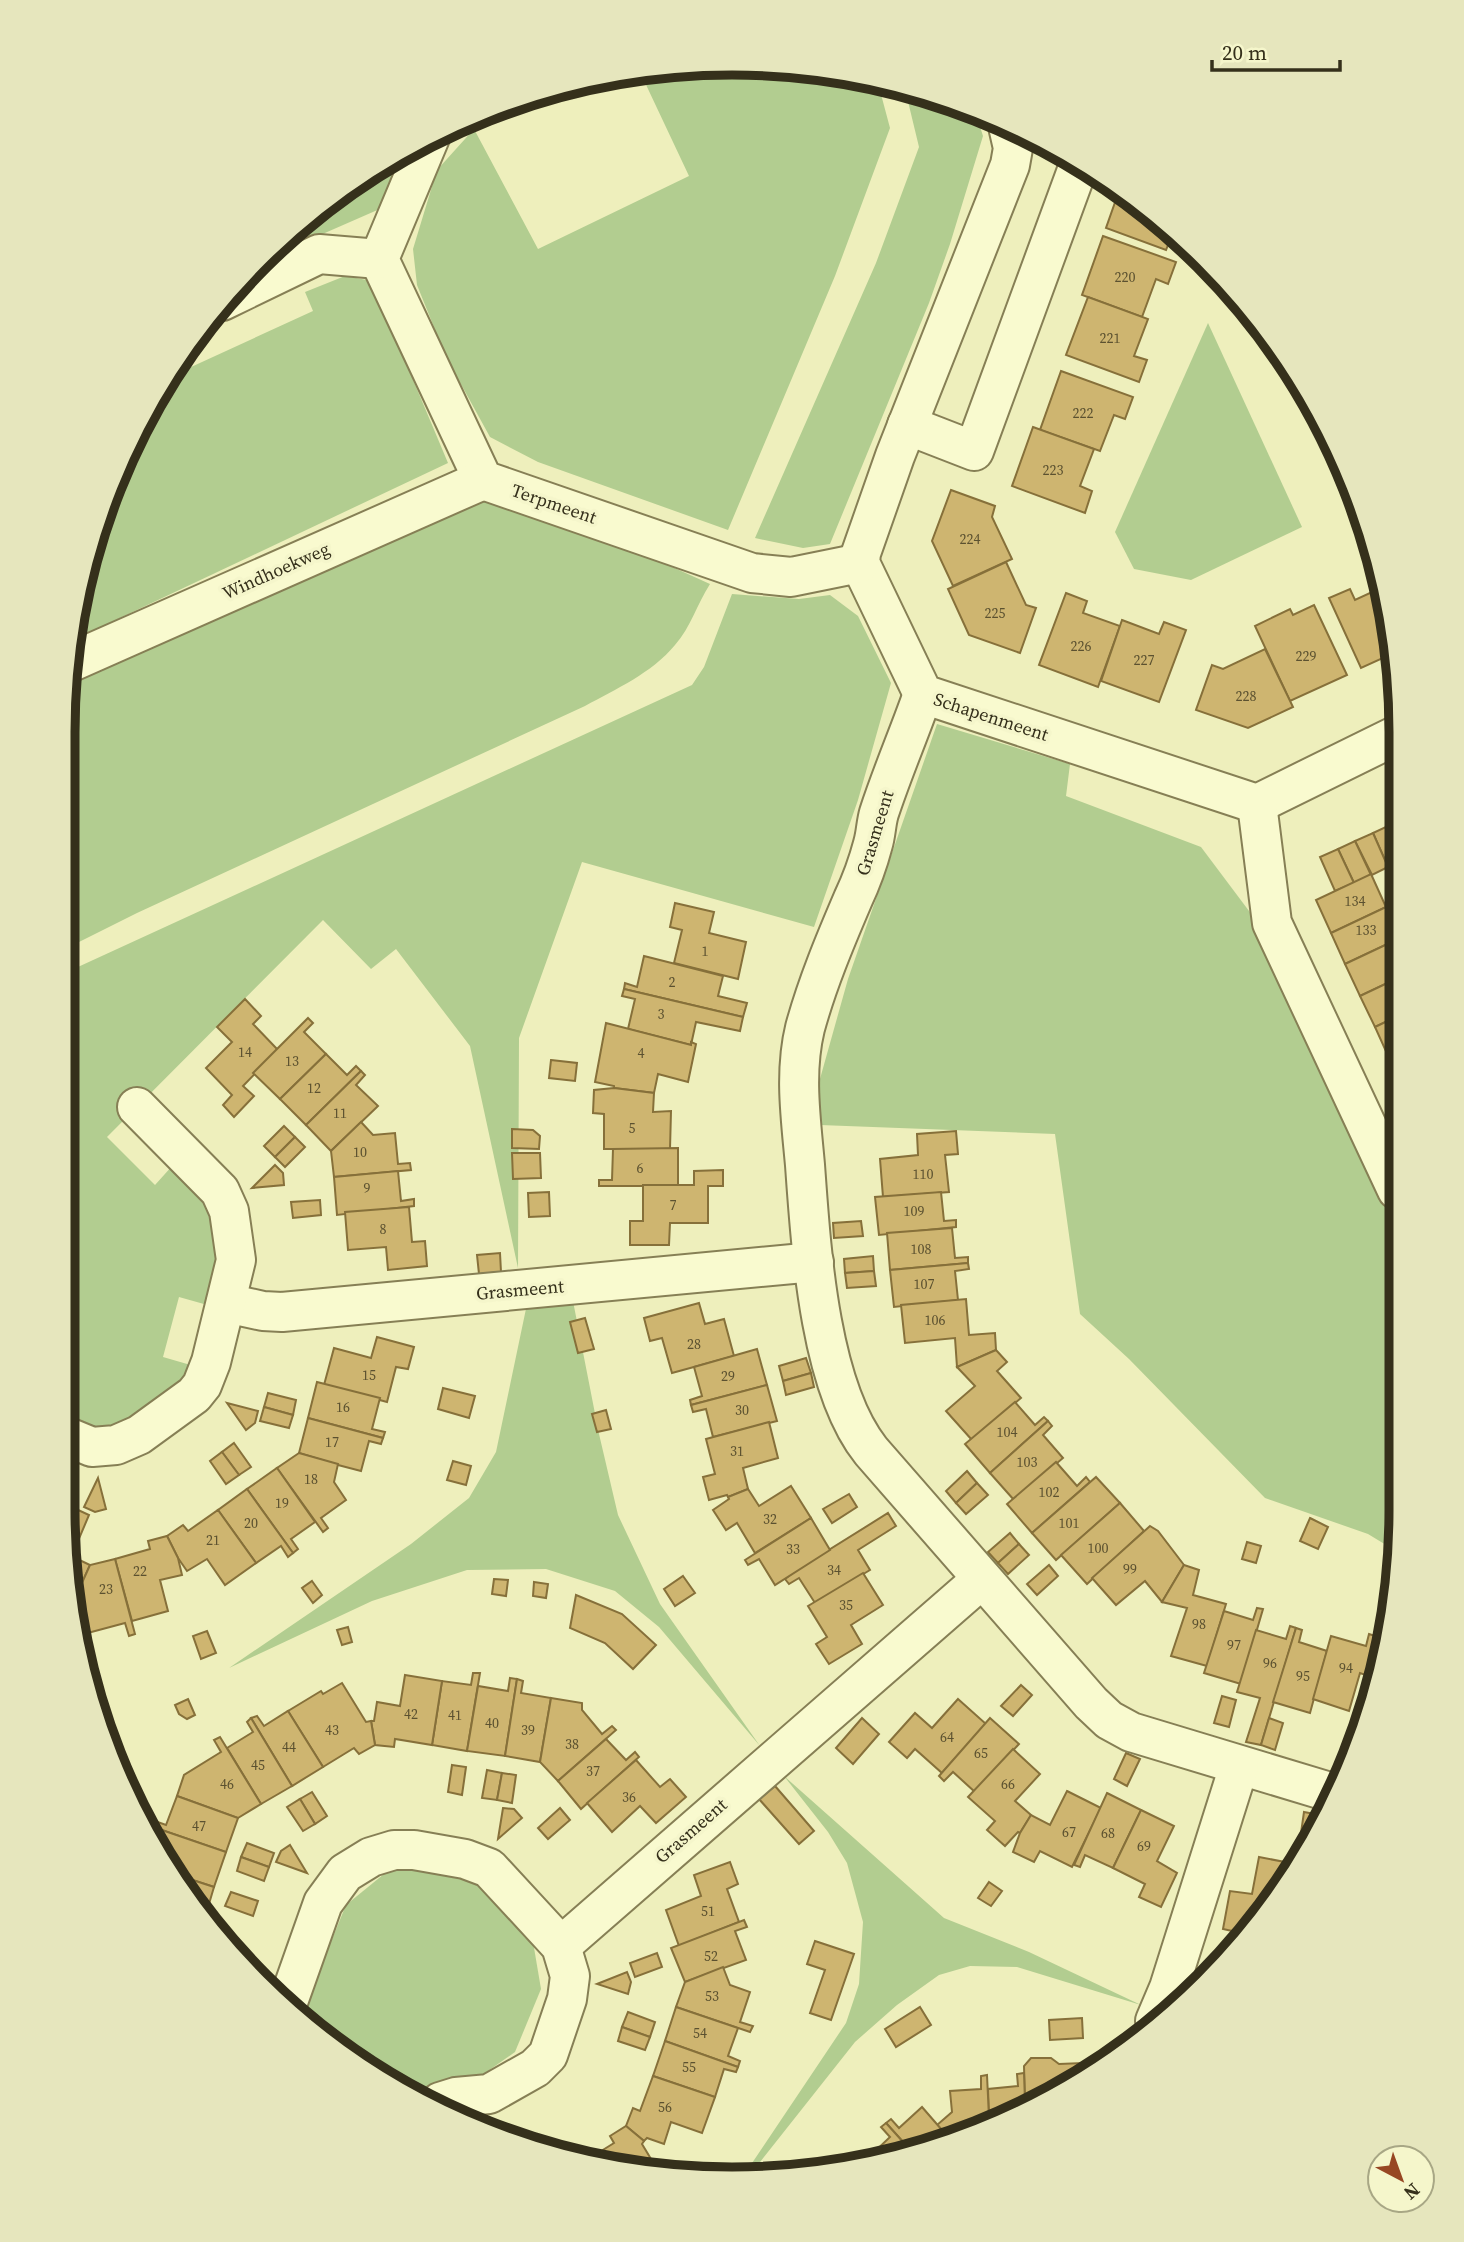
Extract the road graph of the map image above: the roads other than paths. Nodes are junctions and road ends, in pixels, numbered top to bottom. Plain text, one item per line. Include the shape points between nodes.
1 (1011, 138) edge
2 (424, 153) edge
3 (1076, 173) edge
4 (379, 259) junction
5 (248, 288) edge
6 (907, 425) junction
7 (483, 480) junction
8 (860, 563) junction
9 (80, 658) edge
10 (923, 694) junction
11 (1389, 739) edge
12 (1257, 804) junction
13 (137, 1107) dead end
14 (1389, 1173) edge
15 (814, 1262) junction
16 (226, 1303) junction
17 (75, 1440) edge
18 (982, 1578) junction
19 (1239, 1766) junction
20 (1325, 1791) edge
21 (561, 1946) junction
22 (290, 1995) edge
23 (1161, 2007) edge
24 (445, 2100) edge

1 - 6 street via 1010,165
2 - 4 street
3 - 6 street via 974,451
4 - 5 street via 320,254
4 - 7 street
6 - 8 street via 866,533
7 - 8 street, Terpmeent via 752,573 791,577
7 - 9 street, Windhoekweg
8 - 10 street, Schapenmeent
10 - 12 street, Schapenmeent
10 - 15 street, Grasmeent via 878,816 863,875 824,972 801,1050 800,1097
11 - 12 street
12 - 14 street via 1272,923
13 - 16 street via 215,1185 227,1205 236,1260
15 - 16 street, Grasmeent via 282,1312
15 - 18 street, Grasmeent via 830,1356 857,1432
16 - 17 street via 211,1362 194,1395 116,1446 92,1447
18 - 19 street, Grasmeent via 1109,1720 1131,1732
18 - 21 street, Grasmeent
19 - 20 street, Grasmeent
19 - 23 street
21 - 22 street via 489,1868 414,1850 384,1852 345,1873 330,1891
21 - 24 street via 568,1963 569,1986 548,2055 535,2068 489,2094

